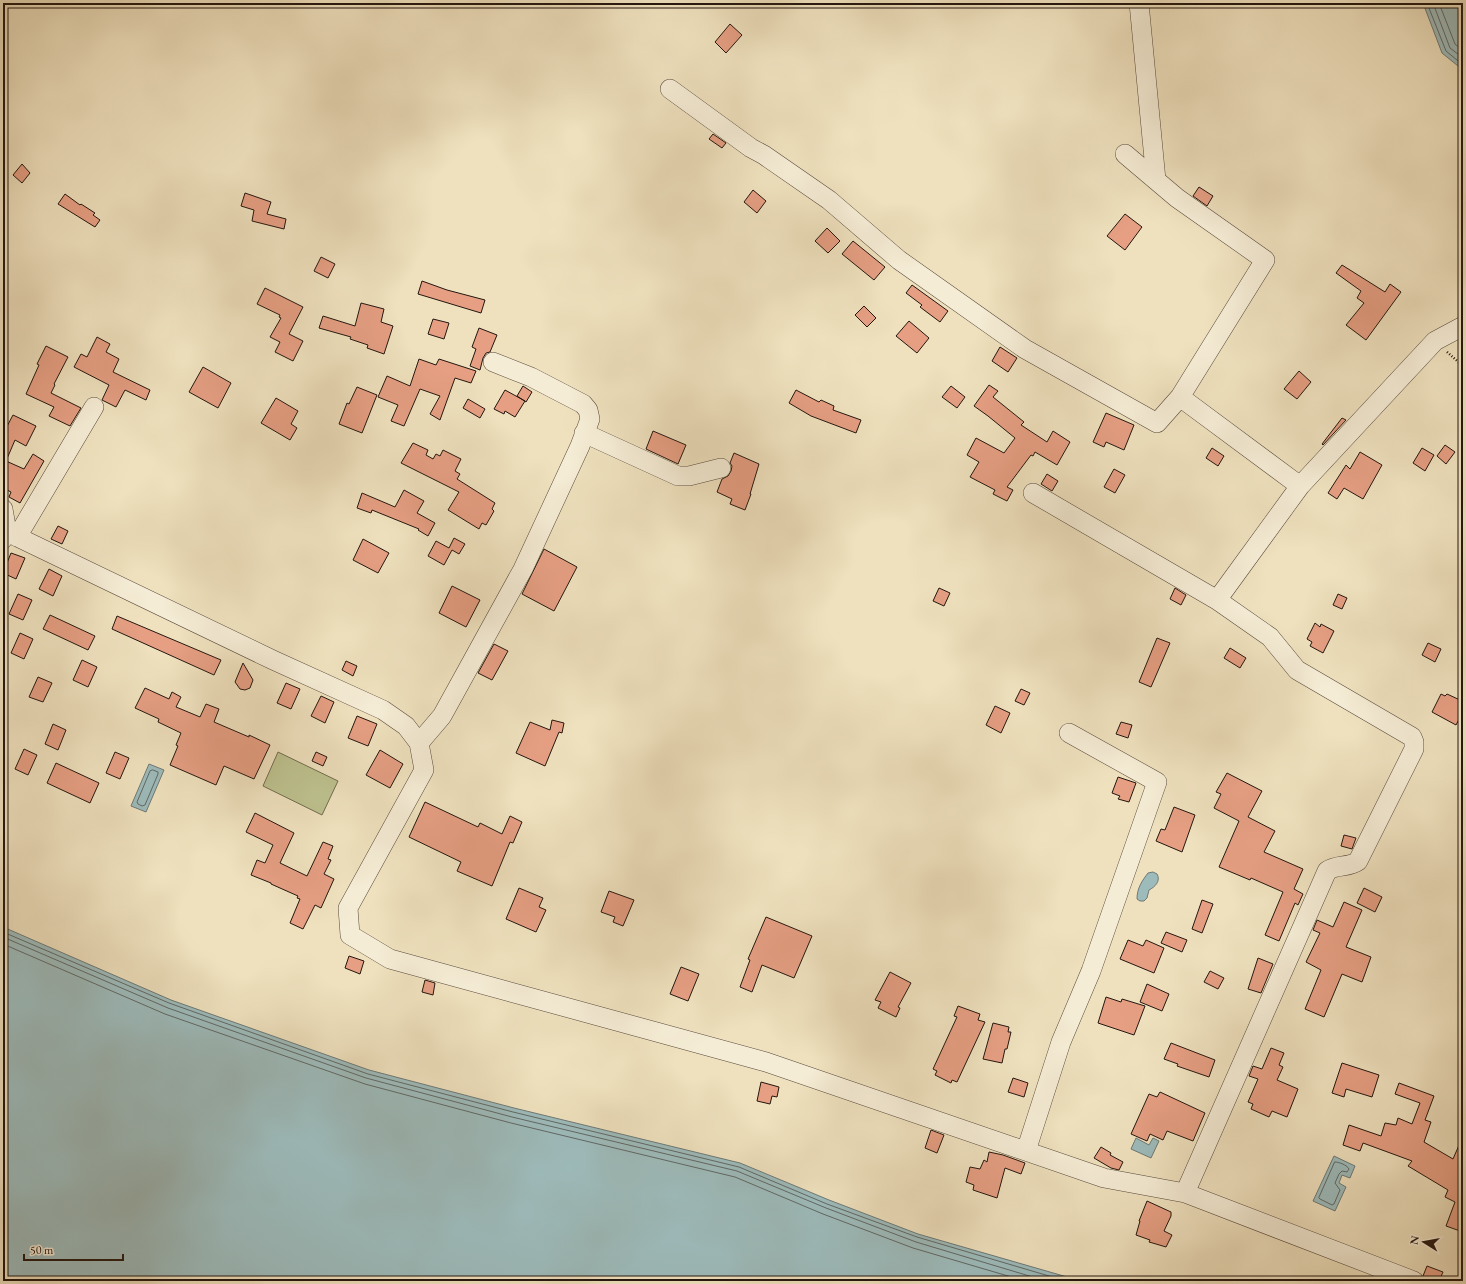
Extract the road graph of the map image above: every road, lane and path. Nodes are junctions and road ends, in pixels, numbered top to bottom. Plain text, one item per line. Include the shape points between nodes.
1 (1139, 3) edge
2 (670, 89) dead end
3 (1125, 154) dead end
4 (1156, 180) junction
5 (1463, 326) edge
6 (1435, 341) junction
7 (493, 362) dead end
8 (1463, 366) edge
9 (1180, 397) junction
10 (94, 407) dead end
11 (584, 433) junction
12 (721, 468) dead end
13 (1300, 486) junction
14 (1033, 493) dead end
15 (3, 509) edge
16 (9, 536) edge
17 (1217, 600) junction
18 (1069, 733) dead end
19 (419, 743) junction
20 (1026, 1151) junction
21 (1185, 1193) junction
22 (1414, 1281) edge

1 - 4 street
2 - 9 street via 751,148 764,154 829,200 899,260 1025,348 1157,423
3 - 4 street
4 - 9 street via 1177,198 1265,260
5 - 6 street
6 - 8 path
6 - 13 street
7 - 11 street via 531,377 583,404 590,419
9 - 13 street
10 - 16 street via 31,515
11 - 12 street via 678,476 689,476
11 - 19 street via 522,569 442,716
13 - 17 street
14 - 17 street
15 - 16 street
16 - 19 street via 383,710 406,726
17 - 21 street via 1270,637 1297,670 1412,737 1414,749 1358,861 1327,871
18 - 20 street via 1157,782 1091,971 1061,1042
19 - 20 street via 424,770 348,908 350,935 390,959 766,1062
20 - 21 street via 1104,1178
21 - 22 street

